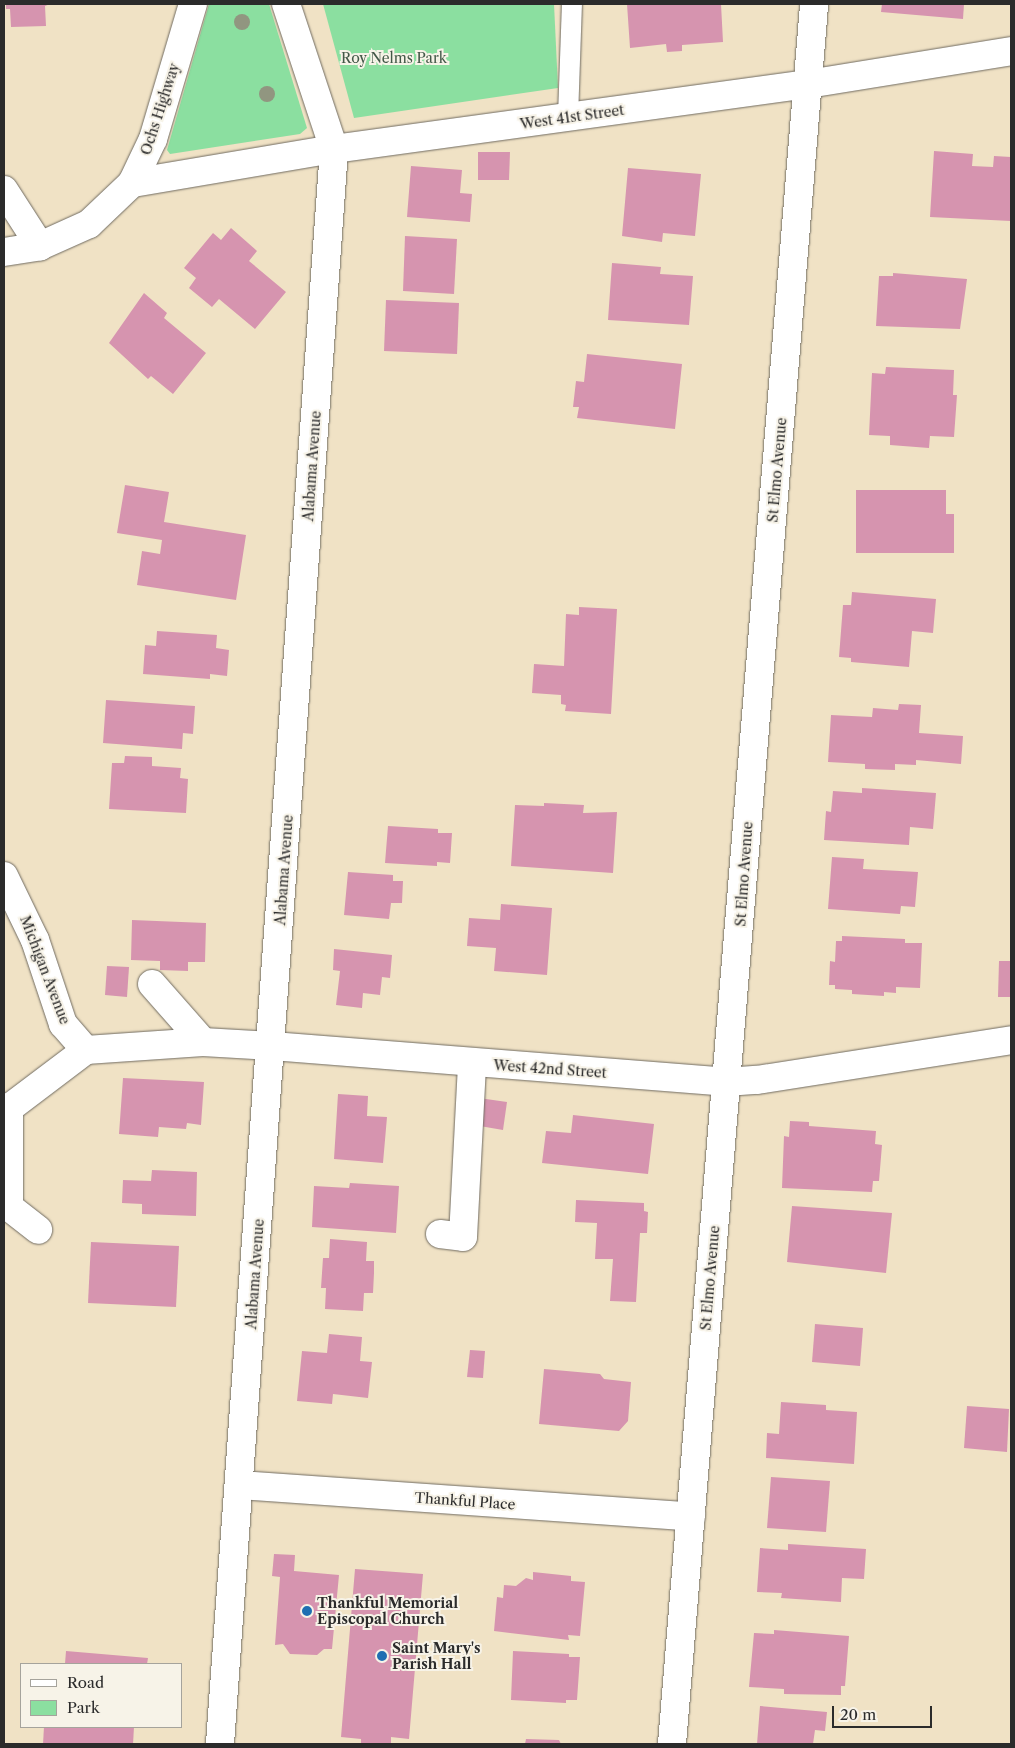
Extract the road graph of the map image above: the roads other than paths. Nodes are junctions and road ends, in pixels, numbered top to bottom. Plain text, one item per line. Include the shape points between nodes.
1 (193, 4) edge
2 (286, 4) edge
3 (572, 4) edge
4 (814, 4) edge
5 (1011, 51) edge
6 (808, 84) junction
7 (568, 117) junction
8 (334, 149) junction
9 (132, 183) junction
10 (4, 190) edge
11 (40, 246) junction
12 (4, 252) edge
13 (4, 876) edge
14 (152, 984) dead end
15 (1011, 1040) edge
16 (203, 1042) junction
17 (272, 1046) junction
18 (86, 1050) junction
19 (472, 1064) junction
20 (726, 1082) junction
21 (7, 1110) edge
22 (38, 1230) dead end
23 (440, 1234) dead end
24 (239, 1485) junction
25 (691, 1517) junction
26 (220, 1744) edge
27 (672, 1744) edge

1 - 9 street, Ochs Highway via 153,139
2 - 8 street, Alabama Avenue
3 - 7 lane
4 - 6 street, St Elmo Avenue
5 - 6 street, West 41st Street
6 - 7 street, West 41st Street
6 - 20 street, St Elmo Avenue
7 - 8 street, West 41st Street
8 - 9 street, West 41st Street
8 - 17 street, Alabama Avenue
9 - 11 street, Ochs Highway via 89,224
10 - 11 street
11 - 12 street, Ochs Highway
13 - 18 street, Michigan Avenue via 35,940 64,1024
14 - 16 street
15 - 20 street, West 42nd Street via 757,1080
16 - 17 street, West 42nd Street
16 - 18 street, West 42nd Street
17 - 19 street, West 42nd Street
17 - 24 street, Alabama Avenue
18 - 21 street
19 - 20 street, West 42nd Street
19 - 23 street via 463,1236
20 - 25 street, St Elmo Avenue
21 - 22 street via 8,1207
24 - 25 street, Thankful Place
24 - 26 street, Alabama Avenue
25 - 27 street, St Elmo Avenue

